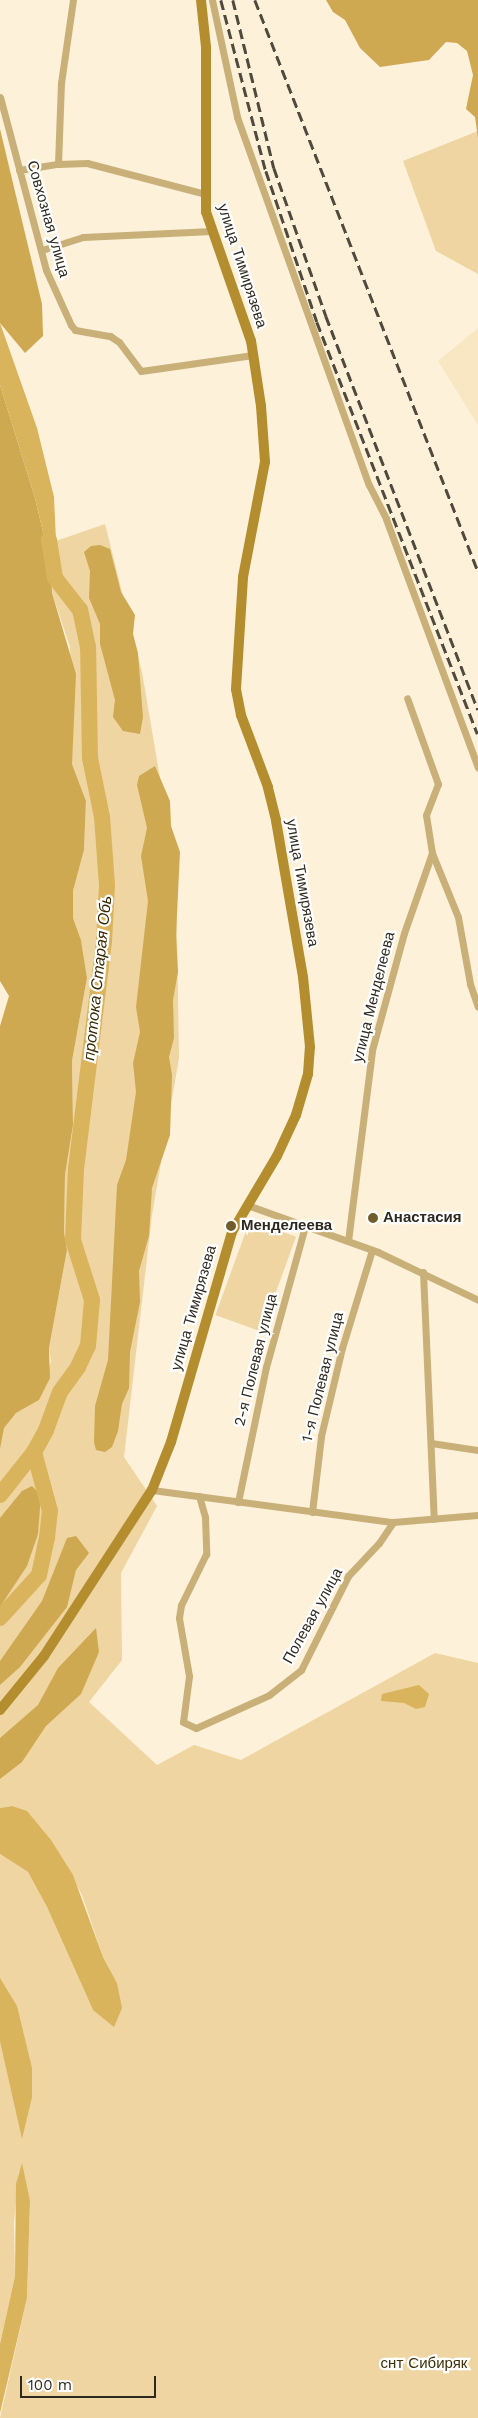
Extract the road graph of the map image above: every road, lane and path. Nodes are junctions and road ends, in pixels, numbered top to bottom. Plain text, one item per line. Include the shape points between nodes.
1 (73, 0) edge
2 (201, 0) edge
3 (212, 0) edge
4 (0, 97) edge
5 (58, 164) junction
6 (19, 170) junction
7 (204, 194) junction
8 (212, 231) junction
9 (42, 250) junction
10 (253, 355) junction
11 (407, 698) dead end
12 (478, 768) edge
13 (432, 853) junction
14 (478, 1007) edge
15 (247, 1205) junction
16 (305, 1226) junction
17 (348, 1241) junction
18 (372, 1250) junction
19 (423, 1272) junction
20 (478, 1300) edge
21 (431, 1443) junction
22 (478, 1450) edge
23 (152, 1490) junction
24 (199, 1496) junction
25 (238, 1502) junction
26 (312, 1512) junction
27 (478, 1515) edge
28 (434, 1519) junction
29 (393, 1522) junction
30 (0, 1710) edge

1 - 5 street via 61,83
2 - 7 street, улица Тимирязева via 206,56
3 - 12 street via 237,117 369,485 386,519
4 - 6 street, Совхозная улица
5 - 6 street
5 - 7 street via 87,163
6 - 9 street, Совхозная улица
7 - 8 street, улица Тимирязева
8 - 9 street via 83,237
8 - 10 street, улица Тимирязева via 243,314
9 - 10 street, Совхозная улица via 46,270 75,330 110,336 119,342 141,371
10 - 15 street, улица Тимирязева via 265,462 243,577 236,689 241,715 268,787 276,820 299,947 310,1047 308,1074 296,1115 277,1156
11 - 13 street, улица Менделеева via 438,784 426,815
13 - 14 street, улица Менделеева via 458,917 474,1002
13 - 17 street, улица Менделеева via 404,933 372,1050
15 - 16 street
15 - 23 street, улица Тимирязева via 232,1232 171,1442
16 - 17 street
16 - 25 street, 2-я Полевая улица via 266,1367
17 - 18 street
18 - 19 street
18 - 26 street, 1-я Полевая улица via 342,1348 321,1436
19 - 20 street
19 - 21 street
21 - 22 street
21 - 28 street
23 - 24 street
23 - 30 street, улица Тимирязева via 44,1656
24 - 25 street
24 - 29 street, Полевая улица via 206,1526 206,1554 181,1605 179,1618 189,1676 183,1722 196,1728 269,1695 301,1670 348,1576 379,1543
25 - 26 street
26 - 29 street
27 - 28 street
28 - 29 street

